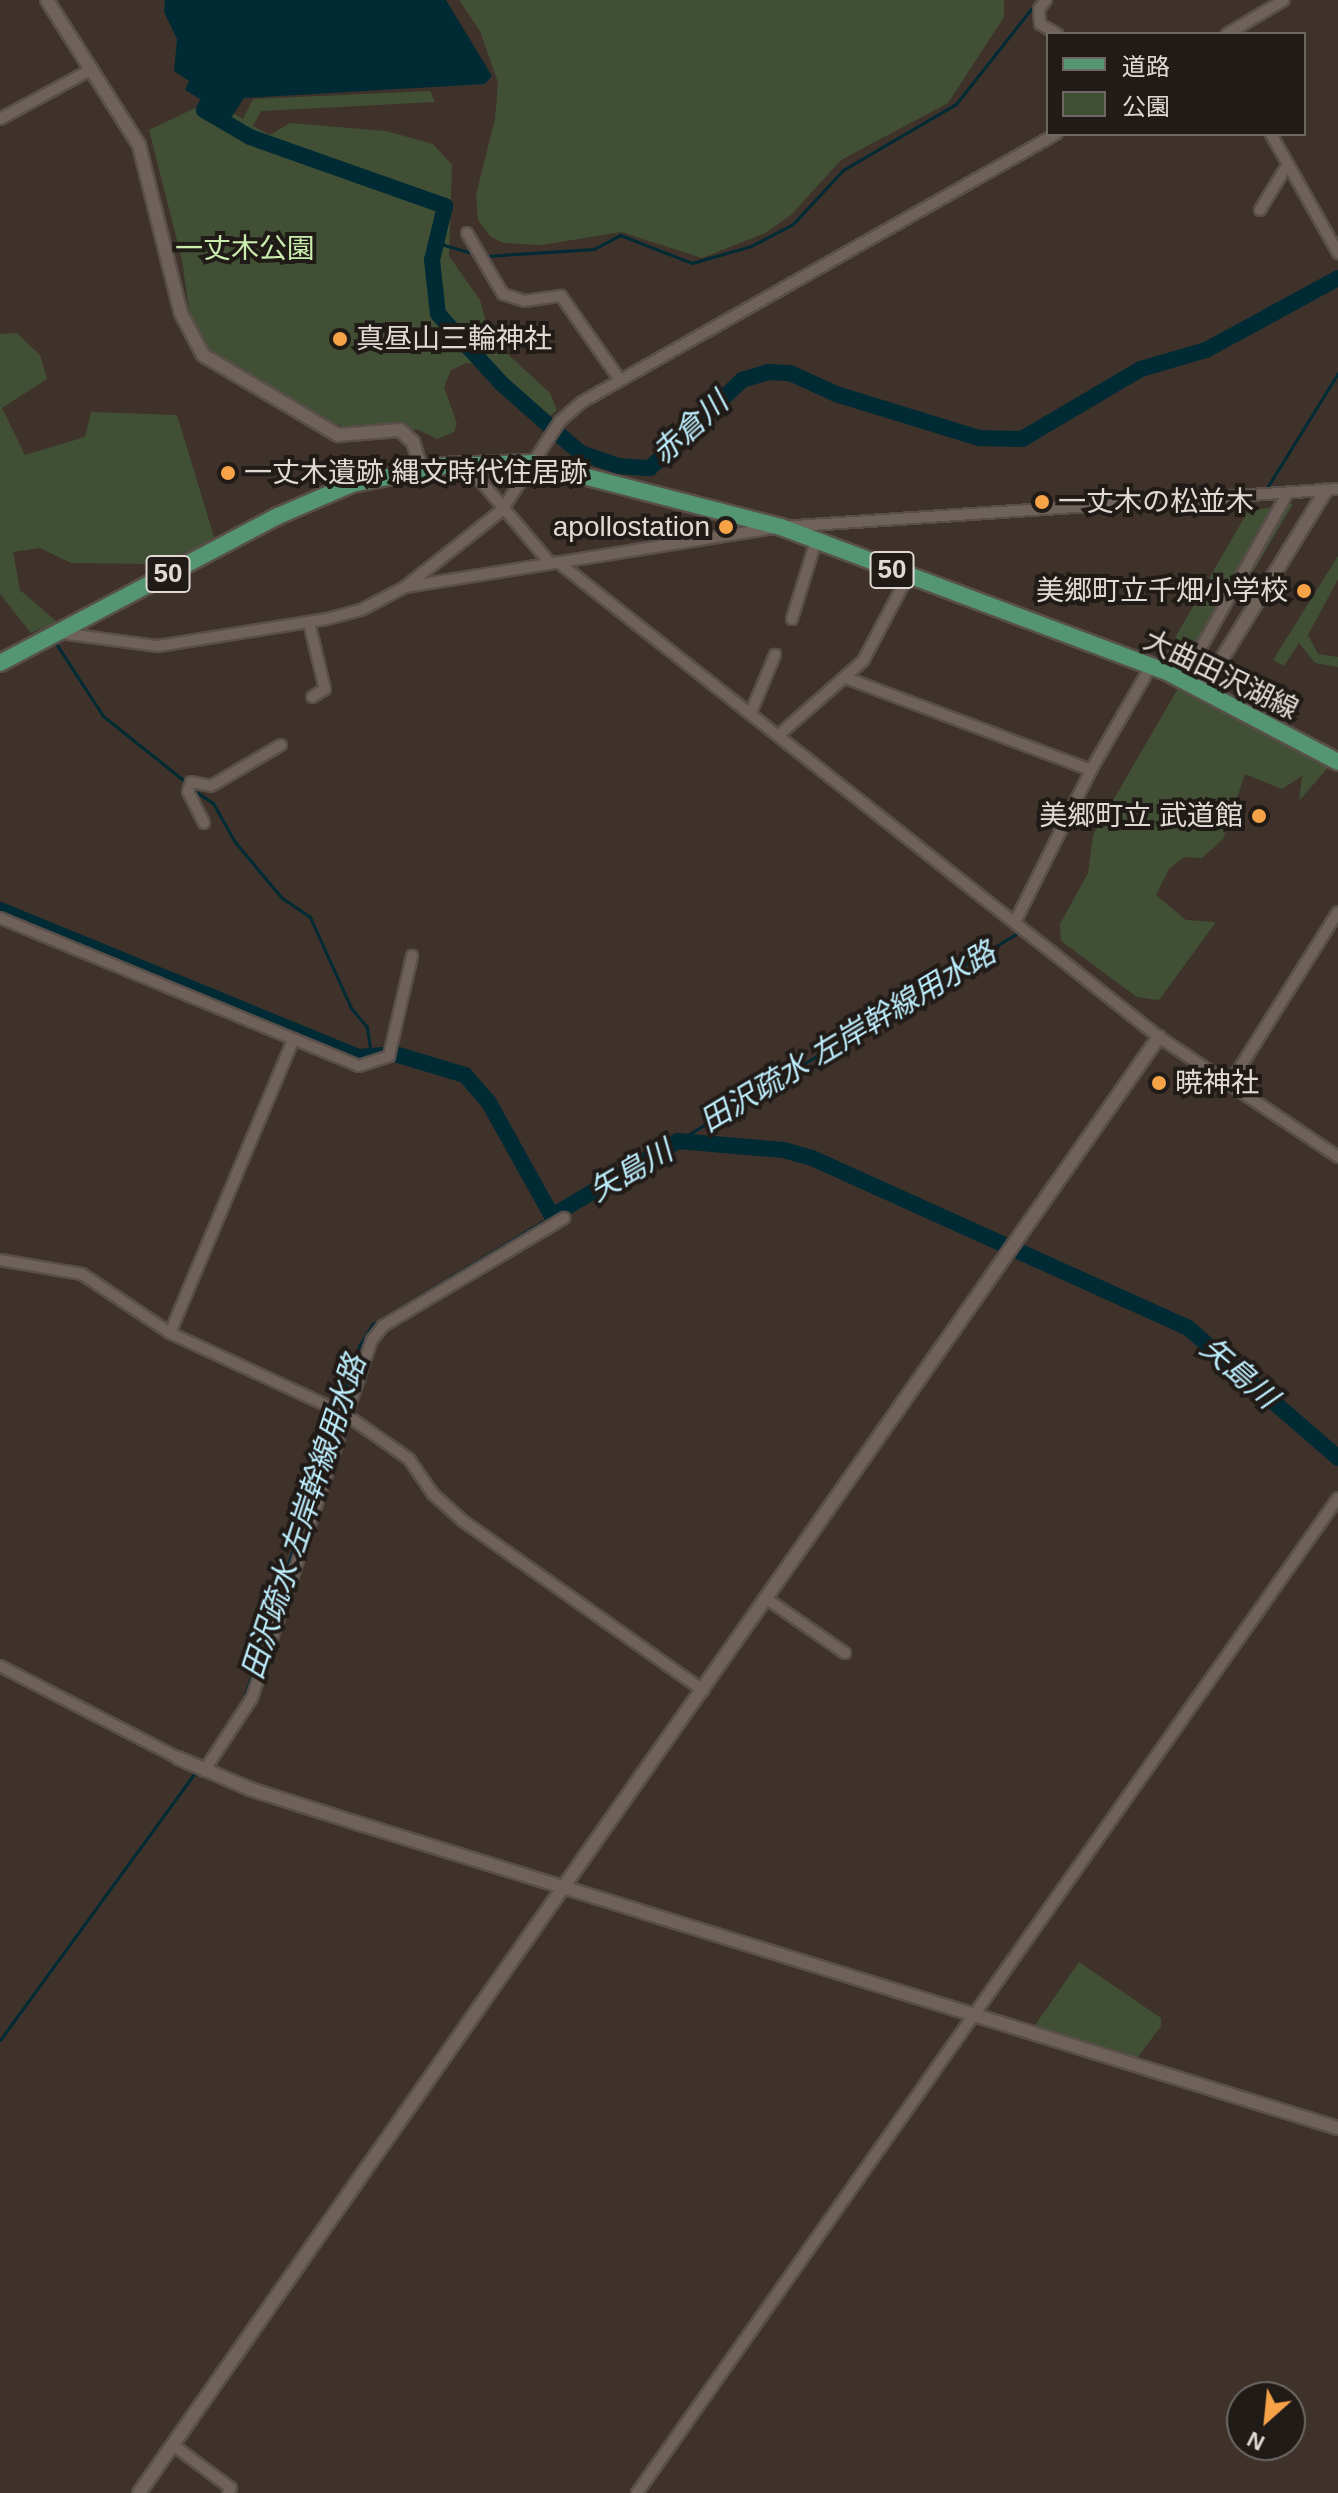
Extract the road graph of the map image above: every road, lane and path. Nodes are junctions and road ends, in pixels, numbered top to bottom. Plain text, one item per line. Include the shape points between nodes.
1 (47, 0) edge
2 (1046, 0) edge
3 (1284, 0) edge
4 (1054, 32) edge
5 (1230, 32) edge
6 (92, 69) junction
7 (0, 119) edge
8 (1052, 136) edge
9 (1272, 136) edge
10 (1288, 164) junction
11 (1260, 210) dead end
12 (467, 233) dead end
13 (1338, 253) edge
14 (620, 380) junction
15 (533, 463) junction
16 (421, 469) junction
17 (479, 479) dead end
18 (1332, 489) edge
19 (1288, 492) junction
20 (502, 510) junction
21 (781, 527) junction
22 (816, 541) junction
23 (554, 562) junction
24 (908, 576) junction
25 (405, 587) junction
26 (792, 619) dead end
27 (309, 622) junction
28 (58, 633) junction
29 (775, 655) dead end
30 (0, 663) edge
31 (1151, 666) junction
32 (846, 678) junction
33 (1183, 680) junction
34 (1202, 691) junction
35 (312, 697) dead end
36 (752, 710) junction
37 (781, 733) junction
38 (281, 745) dead end
39 (1338, 762) edge
40 (1091, 770) junction
41 (204, 823) dead end
42 (1338, 912) edge
43 (0, 918) edge
44 (1016, 920) junction
45 (412, 956) dead end
46 (1159, 1037) junction
47 (293, 1040) junction
48 (1229, 1085) junction
49 (1338, 1157) edge
50 (564, 1218) dead end
51 (0, 1260) edge
52 (170, 1333) junction
53 (345, 1414) junction
54 (1338, 1498) edge
55 (767, 1599) junction
56 (845, 1653) dead end
57 (0, 1666) edge
58 (703, 1690) junction
59 (178, 1758) joint
60 (204, 1771) junction
61 (566, 1887) junction
62 (975, 2015) junction
63 (1338, 2128) edge
64 (173, 2445) junction
65 (139, 2493) edge
66 (228, 2493) edge
67 (637, 2493) edge

1 - 6 street
2 - 4 street via 1039,9 1040,24
3 - 5 street
6 - 7 street
6 - 16 street via 145,161 181,313 203,355 338,435 400,430 413,442
8 - 14 street
9 - 10 street
10 - 11 street
10 - 13 street
12 - 14 street via 503,294 524,301 561,296
14 - 15 street via 560,421
15 - 16 main road, 大曲田沢湖線 / 50
15 - 20 street
15 - 21 main road, 大曲田沢湖線 / 50
16 - 28 main road, 大曲田沢湖線 / 50 via 318,497
17 - 20 street
18 - 19 street
18 - 34 street
19 - 21 street
19 - 33 street
20 - 23 street
20 - 25 street
21 - 22 main road, 大曲田沢湖線 / 50
21 - 23 street
22 - 24 main road, 大曲田沢湖線 / 50
22 - 26 street
23 - 25 street
23 - 36 street
24 - 31 main road, 大曲田沢湖線 / 50
24 - 32 street via 877,640
25 - 27 street via 361,610
27 - 28 street via 158,646
27 - 35 street via 325,689
28 - 30 main road, 大曲田沢湖線 / 50
29 - 36 street
31 - 33 main road, 大曲田沢湖線 / 50
31 - 40 street
32 - 37 street
32 - 40 street
33 - 34 main road, 大曲田沢湖線 / 50
34 - 39 main road, 大曲田沢湖線 / 50
36 - 37 street
37 - 44 street
38 - 41 street via 211,786 190,785
40 - 44 street
42 - 48 street
43 - 47 street
44 - 46 street
45 - 47 street via 390,1052 359,1066
46 - 48 street
46 - 55 street
47 - 52 street
48 - 49 street
50 - 53 street via 383,1326 366,1351
51 - 52 street via 82,1274
52 - 53 street
53 - 58 street via 409,1459 433,1494 463,1521
53 - 60 street via 252,1698
54 - 62 street
55 - 56 street
55 - 58 street
57 - 59 street
58 - 61 street
59 - 60 street
60 - 61 street
61 - 62 street
61 - 64 street
62 - 63 street
62 - 67 street
64 - 65 street
64 - 66 street via 231,2488

